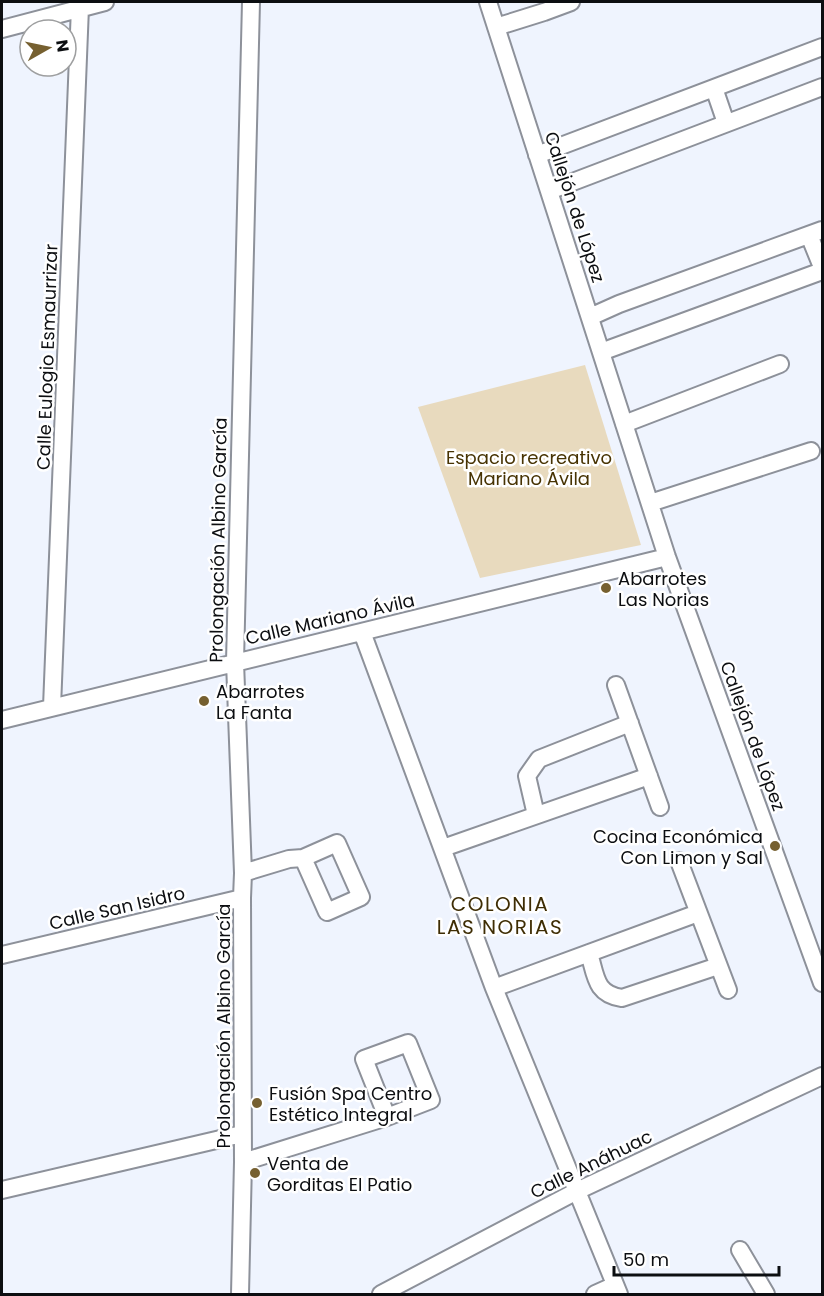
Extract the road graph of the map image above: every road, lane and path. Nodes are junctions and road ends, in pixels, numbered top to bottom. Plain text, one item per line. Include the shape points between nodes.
1 (105, 2) edge
2 (251, 2) edge
3 (488, 2) edge
4 (572, 2) edge
5 (81, 8) junction
6 (496, 27) junction
7 (2, 29) edge
8 (822, 47) edge
9 (822, 87) edge
10 (714, 88) junction
11 (726, 123) junction
12 (537, 155) junction
13 (549, 191) junction
14 (816, 232) edge
15 (822, 269) edge
16 (590, 316) junction
17 (601, 352) junction
18 (780, 364) dead end
19 (624, 424) junction
20 (811, 451) dead end
21 (650, 503) junction
22 (667, 557) junction
23 (362, 632) junction
24 (235, 662) junction
25 (616, 685) dead end
26 (52, 707) junction
27 (2, 720) edge
28 (630, 723) junction
29 (649, 776) junction
30 (660, 807) dead end
31 (536, 815) junction
32 (442, 848) junction
33 (303, 858) dead end
34 (679, 861) dead end
35 (243, 873) junction
36 (242, 898) junction
37 (698, 913) junction
38 (589, 953) junction
39 (2, 955) edge
40 (718, 966) junction
41 (822, 983) edge
42 (494, 988) junction
43 (728, 990) dead end
44 (822, 1076) edge
45 (387, 1117) junction
46 (242, 1134) junction
47 (243, 1162) junction
48 (2, 1190) edge
49 (577, 1191) junction
50 (740, 1250) dead end
51 (617, 1290) edge
52 (240, 1294) edge
53 (381, 1294) edge
54 (595, 1294) edge
55 (766, 1294) edge

1 - 5 street
2 - 24 street, Prolongación Albino García
3 - 6 street, Callejón de López
4 - 6 street
5 - 7 street
5 - 26 street, Calle Eulogio Esmaurrizar
6 - 12 street, Callejón de López
8 - 10 street
9 - 11 street
10 - 11 street
10 - 12 street
11 - 13 street
12 - 13 street, Callejón de López
13 - 16 street, Callejón de López
14 - 15 street
14 - 16 street
15 - 17 street
16 - 17 street, Callejón de López
17 - 19 street, Callejón de López
18 - 19 street
19 - 21 street, Callejón de López
20 - 21 street
21 - 22 street, Callejón de López
22 - 23 street, Calle Mariano Ávila
22 - 41 street, Callejón de López
23 - 24 street, Calle Mariano Ávila
23 - 32 street
24 - 26 street, Calle Mariano Ávila
24 - 35 street, Prolongación Albino García
25 - 28 street
26 - 27 street, Calle Mariano Ávila
28 - 29 street
28 - 31 street via 539,759 528,776
29 - 30 street
29 - 31 street
31 - 32 street
32 - 42 street
33 - 35 street
34 - 37 street
35 - 36 street, Prolongación Albino García
36 - 39 street, Calle San Isidro
36 - 46 street, Prolongación Albino García
37 - 38 street
37 - 40 street
38 - 40 street via 600,987 609,996 622,998
38 - 42 street
40 - 43 street
42 - 49 street
44 - 49 street, Calle Anáhuac
45 - 45 street via 364,1059 408,1043 431,1100
45 - 47 street
46 - 47 street, Prolongación Albino García
46 - 48 street
47 - 52 street, Prolongación Albino García
49 - 51 street
49 - 53 street, Calle Anáhuac
50 - 55 street
51 - 54 street

